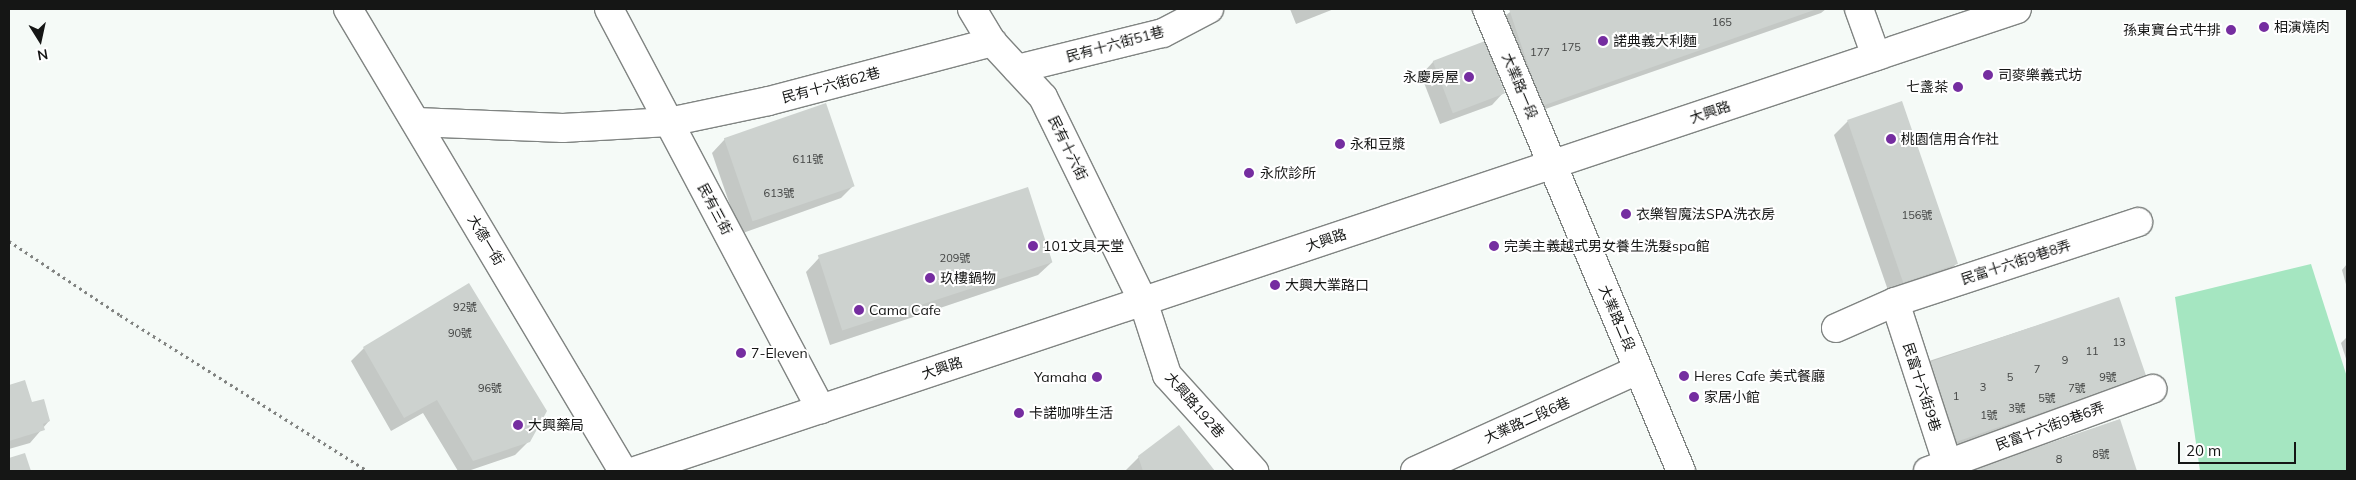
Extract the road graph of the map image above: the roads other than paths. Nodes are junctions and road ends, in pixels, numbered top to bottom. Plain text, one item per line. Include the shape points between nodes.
1 (348, 9) edge
2 (609, 9) edge
3 (972, 9) edge
4 (1209, 9) edge
5 (1487, 9) edge
6 (1859, 9) edge
7 (2017, 9) edge
8 (992, 42) junction
9 (1876, 56) junction
10 (1017, 69) junction
11 (416, 122) junction
12 (669, 122) junction
13 (1553, 164) junction
14 (2138, 222) dead end
15 (1143, 301) junction
16 (1895, 302) junction
17 (1836, 328) dead end
18 (1638, 370) junction
19 (2152, 389) dead end
20 (821, 409) junction
21 (1942, 469) edge
22 (623, 471) edge
23 (635, 471) edge
24 (1254, 471) edge
25 (1415, 471) edge
26 (1681, 471) edge

1 - 11 street, 大德一街
2 - 12 street, 民有三街
3 - 8 street, 民有十六街
4 - 10 street, 民有十六街51巷 via 1163,33
5 - 13 street, 大業路一段
6 - 9 street
7 - 9 street, 大興路
8 - 10 street, 民有十六街
8 - 12 street, 民有十六街62巷 via 769,101
9 - 13 street, 大興路
10 - 15 street, 民有十六街 via 1042,97
11 - 12 street, 民有十六街62巷 via 563,128
11 - 22 street, 大德一街
12 - 20 street, 民有三街
13 - 15 street, 大興路
13 - 18 street, 大業路二段
14 - 16 street, 民富十六街9巷8弄
15 - 20 street, 大興路
15 - 24 street, 大興路192巷 via 1167,375
16 - 17 street, 民富十六街9巷8弄
16 - 21 street, 民富十六街9巷
18 - 25 street, 大業路二段6巷
18 - 26 street, 大業路二段
19 - 21 street, 民富十六街9巷6弄
20 - 23 street, 大興路

